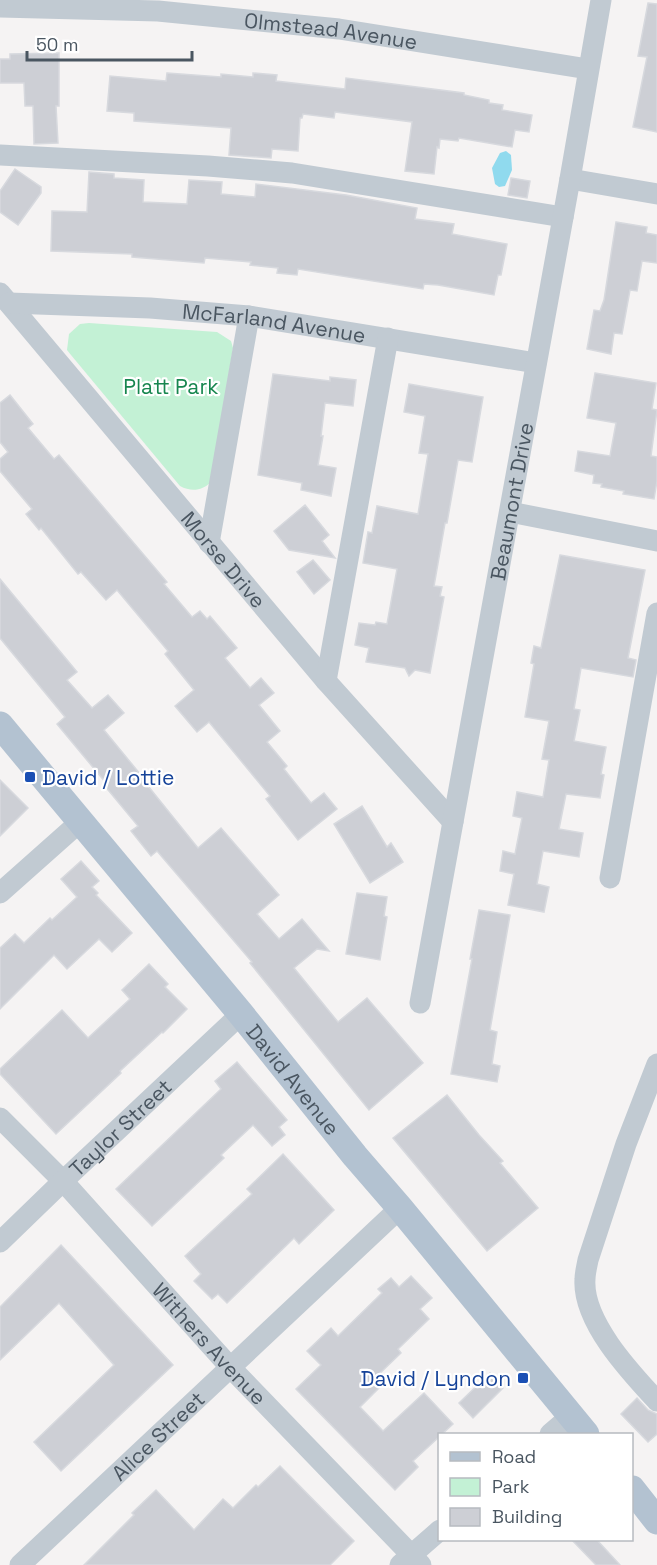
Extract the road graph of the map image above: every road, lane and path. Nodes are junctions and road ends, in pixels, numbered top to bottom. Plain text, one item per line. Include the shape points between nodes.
1 (601, 0) edge
2 (0, 7) edge
3 (588, 69) junction
4 (0, 155) edge
5 (570, 179) junction
6 (657, 194) edge
7 (563, 218) junction
8 (4, 298) edge
9 (249, 316) junction
10 (388, 338) junction
11 (536, 363) junction
12 (510, 512) junction
13 (657, 541) edge
14 (209, 543) junction
15 (657, 613) edge
16 (326, 681) junction
17 (0, 725) edge
18 (81, 821) junction
19 (453, 822) junction
20 (610, 878) dead end
21 (0, 893) edge
22 (420, 1004) dead end
23 (241, 1014) junction
24 (657, 1064) edge
25 (0, 1118) edge
26 (63, 1181) junction
27 (400, 1208) junction
28 (0, 1242) edge
29 (230, 1367) junction
30 (657, 1401) edge
31 (579, 1425) edge
32 (553, 1433) edge
33 (633, 1490) edge
34 (657, 1521) edge
35 (438, 1532) edge
36 (411, 1562) edge
37 (20, 1565) edge

1 - 3 street, Beaumont Drive
2 - 3 street, Olmstead Avenue via 158,11 339,29
3 - 5 street, Beaumont Drive
4 - 7 street via 292,173
5 - 6 street
5 - 7 street, Beaumont Drive
7 - 11 street, Beaumont Drive
8 - 9 street, McFarland Avenue
8 - 14 street, Morse Drive
9 - 10 street, McFarland Avenue
9 - 14 street
10 - 11 street, McFarland Avenue
10 - 16 street
11 - 12 street, Beaumont Drive
12 - 13 street
12 - 19 street, Beaumont Drive
14 - 16 street, Morse Drive
15 - 20 street
16 - 19 street, Morse Drive
17 - 18 main road, David Avenue
18 - 21 street
18 - 23 main road, David Avenue
19 - 22 street, Beaumont Drive
23 - 26 street, Taylor Street
23 - 27 main road, David Avenue
24 - 30 street via 626,1144 585,1280 596,1321 621,1362
25 - 26 street, Withers Avenue
26 - 28 street, Taylor Street
26 - 29 street, Withers Avenue
27 - 29 street, Alice Street
27 - 31 main road, David Avenue
29 - 36 street, Withers Avenue
29 - 37 street, Alice Street
31 - 32 street
33 - 34 main road
35 - 36 street

